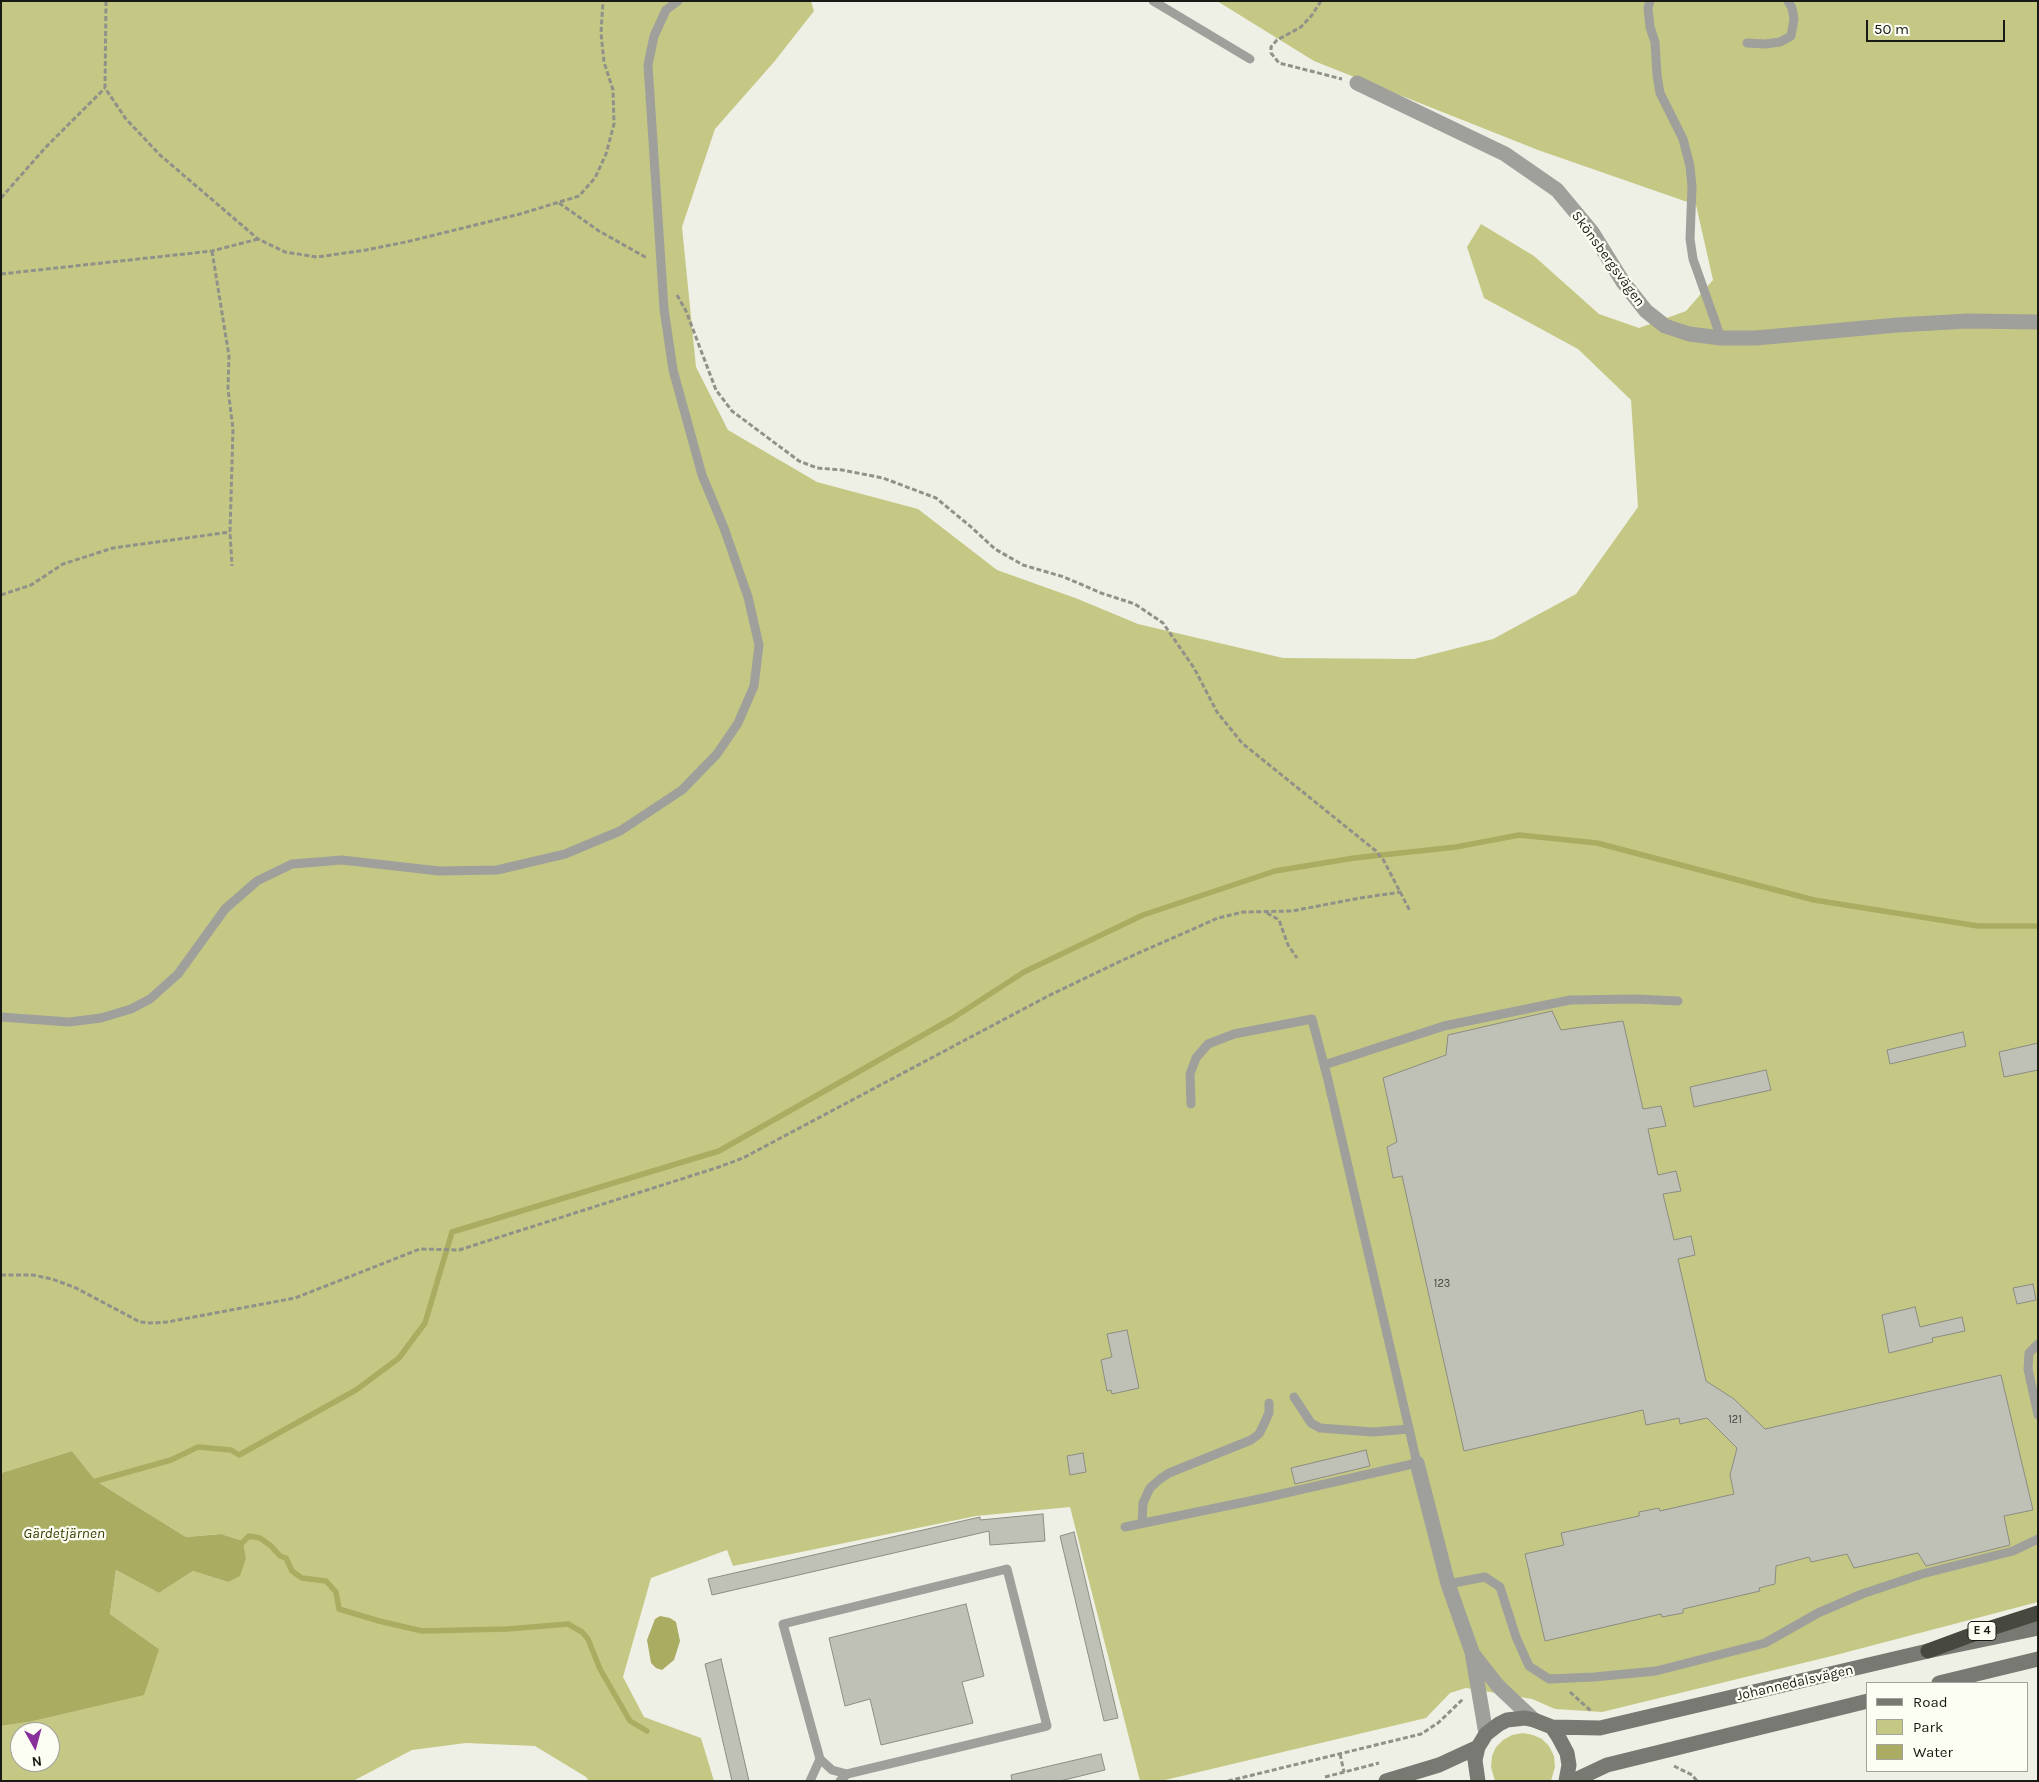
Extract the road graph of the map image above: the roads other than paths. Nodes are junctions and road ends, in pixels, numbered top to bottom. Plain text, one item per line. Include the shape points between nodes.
1 (678, 1) edge
2 (1153, 1) edge
3 (1650, 1) edge
4 (1788, 1) edge
5 (1747, 43) dead end
6 (1250, 59) dead end
7 (1357, 83) road end
8 (2038, 322) edge
9 (1721, 338) junction
10 (1678, 1001) dead end
11 (1, 1017) edge
12 (1324, 1065) junction
13 (1191, 1104) dead end
14 (2038, 1344) edge
15 (1294, 1397) dead end
16 (1268, 1403) dead end
17 (2038, 1415) edge
18 (1409, 1429) junction
19 (1417, 1463) junction
20 (1142, 1523) junction
21 (1124, 1527) dead end
22 (2038, 1538) edge
23 (1448, 1584) junction
24 (2038, 1613) edge
25 (2038, 1628) edge
26 (1928, 1651) junction
27 (1472, 1652) junction
28 (2038, 1659) edge
29 (1943, 1682) edge
30 (1866, 1701) edge
31 (1534, 1720) junction
32 (1552, 1727) junction
33 (1486, 1734) junction
34 (1478, 1747) junction
35 (820, 1758) junction
36 (847, 1774) junction
37 (810, 1781) edge
38 (840, 1781) edge
39 (1386, 1781) edge
40 (1478, 1781) edge
41 (1566, 1781) edge
42 (1574, 1781) edge

1 - 11 lane via 666,10 654,36 648,65 664,309 673,370 702,475 745,588 759,645 754,686 738,723 718,754 682,790 620,831 565,854 497,870 438,872 342,860 292,864 258,881 225,909 178,974 150,999 131,1009 101,1018 70,1022
2 - 6 lane
3 - 9 lane via 1650,27 1655,42 1660,93 1684,139 1690,166 1693,260
4 - 5 lane via 1794,19 1791,36 1780,42
7 - 9 street, Skönsbergsvägen via 1505,154 1550,185 1592,232 1646,312 1665,326 1689,334
8 - 9 street, Skönsbergsvägen via 1898,325 1756,338
10 - 12 lane via 1570,1000 1444,1026
12 - 13 lane via 1312,1019 1234,1034 1208,1044 1196,1058 1190,1074
12 - 18 lane
14 - 17 lane via 2029,1353 2028,1370
15 - 18 lane via 1311,1423 1320,1428 1373,1432
16 - 20 lane via 1269,1413 1264,1426 1251,1440 1169,1473 1150,1488 1144,1503
18 - 19 lane
19 - 20 lane
19 - 23 street
20 - 21 lane
22 - 23 lane via 2013,1551 1922,1574 1862,1594 1818,1613 1765,1643 1656,1670 1594,1677 1549,1679 1529,1666 1500,1587 1485,1577
23 - 27 street
24 - 26 highway, E 4
25 - 26 main road, Johannedalsvägen
26 - 32 main road, Johannedalsvägen via 1600,1728
27 - 31 street via 1498,1686
27 - 33 street
28 - 29 main road
30 - 42 main road via 1607,1765
31 - 32 main road
31 - 33 main road via 1507,1720
32 - 41 main road via 1567,1753
33 - 34 main road
34 - 39 main road via 1440,1765
34 - 40 main road via 1475,1760
35 - 36 lane via 832,1770
35 - 36 lane via 784,1624 1007,1569 1047,1726
35 - 37 lane
36 - 38 lane

